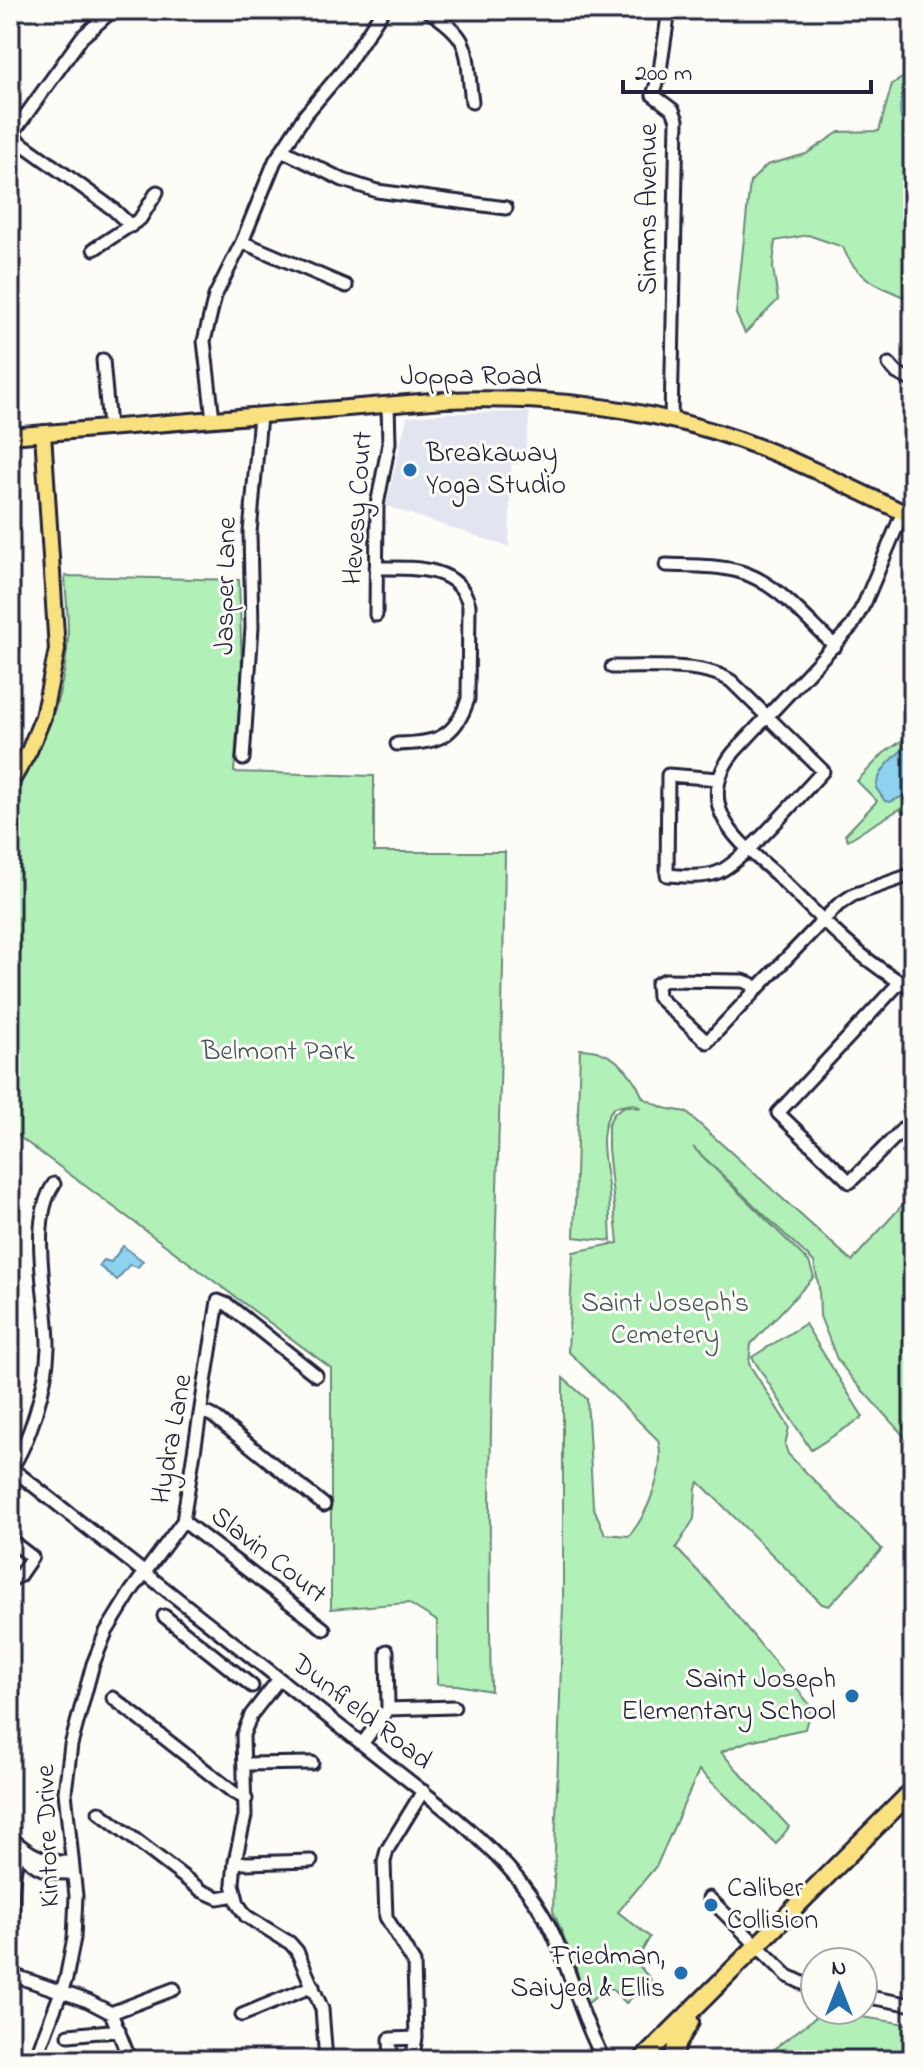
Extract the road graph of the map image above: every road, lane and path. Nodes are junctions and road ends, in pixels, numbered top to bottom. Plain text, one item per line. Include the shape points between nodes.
1 (113, 10) edge
2 (383, 10) edge
3 (427, 10) edge
4 (669, 10) edge
5 (472, 102) dead end
6 (10, 136) edge
7 (282, 150) junction
8 (157, 192) dead end
9 (506, 208) dead end
10 (131, 226) junction
11 (242, 242) junction
12 (94, 249) dead end
13 (346, 286) dead end
14 (103, 360) dead end
15 (889, 364) dead end
16 (913, 381) edge
17 (388, 404) junction
18 (260, 415) junction
19 (213, 419) junction
20 (671, 421) junction
21 (109, 427) junction
22 (43, 433) junction
23 (10, 436) edge
24 (908, 514) edge
25 (666, 565) dead end
26 (376, 568) junction
27 (376, 615) dead end
28 (835, 646) junction
29 (612, 667) dead end
30 (768, 716) junction
31 (397, 744) dead end
32 (243, 759) dead end
33 (719, 779) junction
34 (10, 784) edge
35 (749, 849) junction
36 (913, 874) edge
37 (824, 920) junction
38 (900, 982) junction
39 (913, 989) edge
40 (756, 990) junction
41 (913, 1119) edge
42 (54, 1184) dead end
43 (316, 1375) dead end
44 (202, 1411) junction
45 (11, 1469) edge
46 (324, 1505) dead end
47 (183, 1521) junction
48 (10, 1540) edge
49 (144, 1572) junction
50 (10, 1576) edge
51 (164, 1616) dead end
52 (211, 1627) junction
53 (324, 1629) dead end
54 (198, 1642) junction
55 (387, 1651) dead end
56 (279, 1679) junction
57 (252, 1686) dead end
58 (113, 1698) dead end
59 (454, 1707) dead end
60 (388, 1709) junction
61 (362, 1744) junction
62 (312, 1763) dead end
63 (244, 1764) junction
64 (913, 1790) edge
65 (423, 1791) junction
66 (246, 1799) junction
67 (99, 1812) dead end
68 (10, 1837) edge
69 (21, 1848) junction
70 (235, 1861) junction
71 (311, 1861) dead end
72 (73, 1867) junction
73 (235, 1895) junction
74 (709, 1898) dead end
75 (10, 1946) edge
76 (757, 1948) junction
77 (10, 1974) edge
78 (799, 1981) edge
79 (313, 1986) junction
80 (174, 1989) dead end
81 (62, 1992) junction
82 (705, 1998) junction
83 (879, 1999) edge
84 (913, 2005) edge
85 (111, 2013) junction
86 (242, 2015) dead end
87 (119, 2030) junction
88 (69, 2035) dead end
89 (416, 2038) junction
90 (35, 2060) edge
91 (130, 2060) edge
92 (326, 2060) edge
93 (391, 2060) edge
94 (412, 2060) edge
95 (604, 2060) edge
96 (642, 2060) edge
97 (672, 2060) edge

1 - 6 street via 82,37
2 - 7 street
3 - 5 street via 462,37
4 - 20 street, Simms Avenue via 653,95 673,110 677,120
6 - 10 street
7 - 9 street via 377,191
7 - 11 street
8 - 10 street
10 - 12 street
11 - 13 street
11 - 19 street via 215,296 205,333
14 - 21 street
15 - 16 street
17 - 18 main road, Joppa Road
17 - 20 main road, Joppa Road via 508,399 598,407
17 - 26 street, Hevesy Court
18 - 19 main road, Joppa Road
18 - 32 street, Jasper Lane via 250,533 252,627
19 - 21 main road, Joppa Road
20 - 24 main road, Joppa Road via 772,452
21 - 22 main road, Joppa Road
22 - 23 main road, Joppa Road
22 - 34 main road via 57,650 43,717
24 - 28 street via 858,616
25 - 28 street via 725,569 753,577
26 - 27 street, Hevesy Court
26 - 31 street via 442,574 461,587 469,605 464,712 441,738
28 - 30 street
29 - 30 street via 716,672
30 - 33 street via 729,758
30 - 35 street via 823,771
33 - 35 street via 720,812
33 - 35 street via 668,775 667,875 716,873
35 - 37 street
36 - 37 street via 853,895
37 - 38 street
37 - 40 street
38 - 39 street
38 - 41 street via 778,1113 850,1182
40 - 40 street via 707,1042 658,997 655,988 665,980 743,981
42 - 45 street via 45,1202 42,1233 47,1357 25,1447
43 - 44 street, Hydra Lane via 218,1301
44 - 46 street
44 - 47 street, Hydra Lane
45 - 49 street, Dunfield Road
47 - 49 street, Hydra Lane
47 - 53 street, Slavin Court
48 - 50 street via 32,1557 19,1576
49 - 52 street, Dunfield Road
49 - 72 street, Kintore Drive via 106,1632 71,1745 65,1792
51 - 54 street
52 - 54 street
52 - 56 street, Dunfield Road
54 - 57 street
55 - 60 street
56 - 61 street, Dunfield Road
56 - 63 street via 244,1729
58 - 66 street
59 - 60 street
60 - 61 street
61 - 65 street, Dunfield Road
62 - 63 street
63 - 66 street
64 - 76 highway
65 - 89 street via 384,1862 386,1917 414,1963
65 - 95 street, Dunfield Road via 488,1846 542,1914
66 - 70 street
67 - 73 street via 202,1891 218,1898
68 - 69 street
69 - 72 street
69 - 75 street via 12,1872
70 - 71 street
70 - 73 street
72 - 81 street, Kintore Drive via 74,1938
73 - 79 street via 246,1916 297,1951
74 - 76 street
76 - 78 street
76 - 82 highway
77 - 81 street
79 - 86 street
79 - 92 street via 325,2023
80 - 85 street
81 - 85 street
81 - 90 street, Kintore Drive
82 - 96 highway
82 - 97 highway
83 - 84 street
85 - 87 street
87 - 88 street
87 - 91 street
89 - 93 street via 390,2039
89 - 94 street

